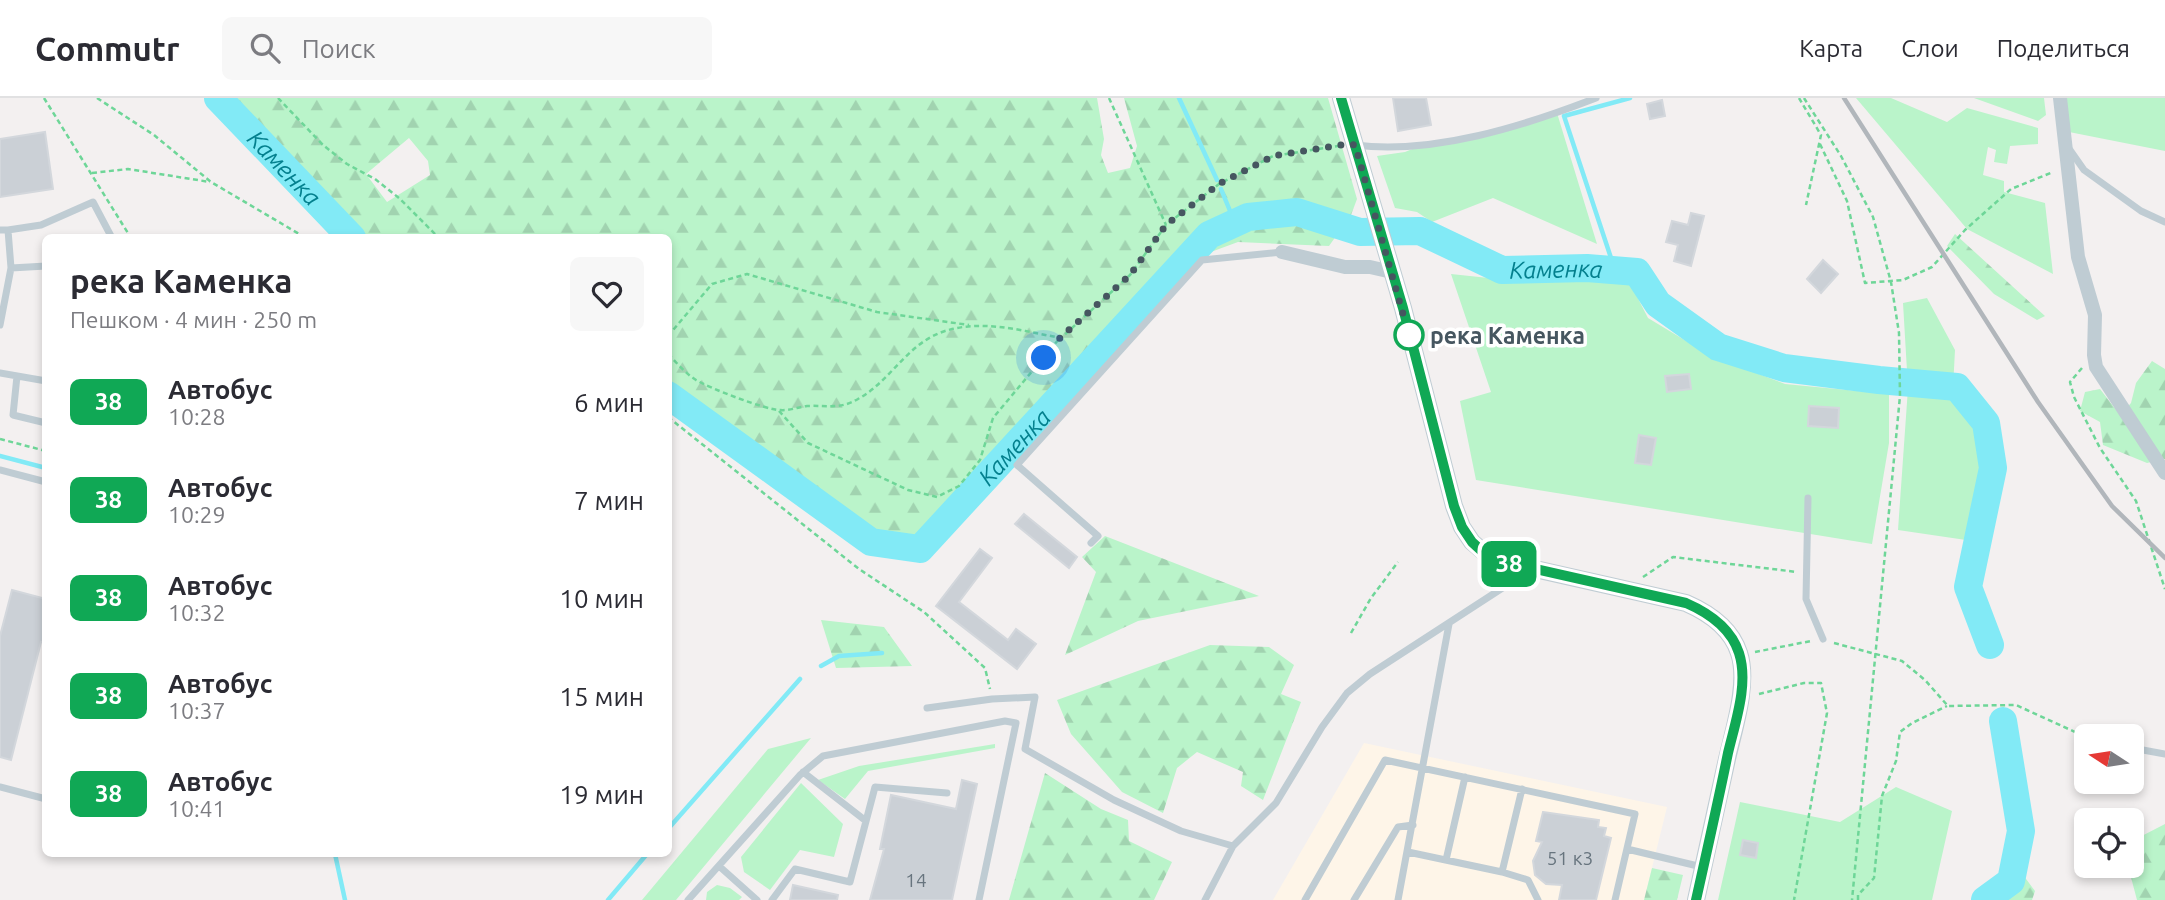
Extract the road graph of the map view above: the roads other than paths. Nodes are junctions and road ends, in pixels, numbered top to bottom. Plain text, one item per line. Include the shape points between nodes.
1 (1341, 98) edge
2 (1596, 98) edge
3 (2060, 98) edge
4 (1355, 145) junction
5 (2067, 147) junction
6 (2165, 222) edge
7 (4, 230) edge
8 (110, 234) edge
9 (1282, 252) joint
10 (42, 266) edge
11 (11, 268) junction
12 (1392, 272) junction
13 (0, 325) edge
14 (0, 373) edge
15 (17, 376) junction
16 (42, 380) edge
17 (42, 422) edge
18 (0, 470) edge
19 (2165, 473) edge
20 (42, 481) edge
21 (1808, 498) dead end
22 (1091, 543) dead end
23 (1518, 567) junction
24 (1449, 624) junction
25 (1823, 639) road end
26 (927, 708) dead end
27 (2144, 750) edge
28 (2165, 754) edge
29 (1423, 768) junction
30 (803, 772) junction
31 (1465, 777) junction
32 (0, 787) edge
33 (1522, 789) junction
34 (947, 793) dead end
35 (42, 798) edge
36 (866, 821) junction
37 (1413, 825) junction
38 (1233, 846) junction
39 (1627, 849) junction
40 (1408, 852) junction
41 (1446, 860) junction
42 (719, 866) junction
43 (1703, 867) junction
44 (1502, 872) junction
45 (688, 900) edge
46 (757, 900) edge
47 (772, 900) edge
48 (978, 900) edge
49 (1205, 900) edge
50 (1306, 900) edge
51 (1354, 900) edge
52 (1398, 900) edge
53 (1538, 900) edge
54 (1615, 900) edge
55 (1696, 900) edge

1 - 4 street
2 - 4 lane via 1479,136 1422,145
3 - 5 street
4 - 12 street
5 - 6 lane via 2084,170 2141,211
5 - 19 street via 2078,257 2095,315 2096,367
7 - 8 lane via 41,225 93,202
7 - 11 lane
9 - 12 street
9 - 22 lane via 1202,260 1017,465 1098,536
10 - 11 lane
11 - 13 lane
12 - 23 street via 1462,527 1485,554
14 - 15 lane
15 - 16 lane
15 - 17 lane via 13,415
18 - 20 lane
21 - 25 lane via 1806,599
23 - 24 lane via 1504,587
23 - 43 street via 1686,603 1720,623 1733,640 1740,655 1740,699
24 - 29 lane
24 - 38 lane via 1347,693 1276,803
26 - 38 lane via 1035,697 1025,749 1159,821
27 - 28 lane
29 - 31 lane
29 - 37 lane
29 - 50 lane via 1385,760
30 - 36 lane
30 - 42 lane
30 - 48 lane via 824,756 840,752 1005,720 1016,723
31 - 33 lane
31 - 41 lane
32 - 35 lane
33 - 39 lane via 1635,814
33 - 44 lane
34 - 36 lane via 875,787
36 - 47 lane via 850,882 795,869
37 - 40 lane
37 - 51 lane via 1398,827
38 - 49 lane
39 - 43 lane
39 - 54 lane
40 - 41 lane
40 - 52 lane
41 - 44 lane
42 - 45 lane
42 - 46 lane
43 - 55 street
44 - 53 lane via 1528,880

